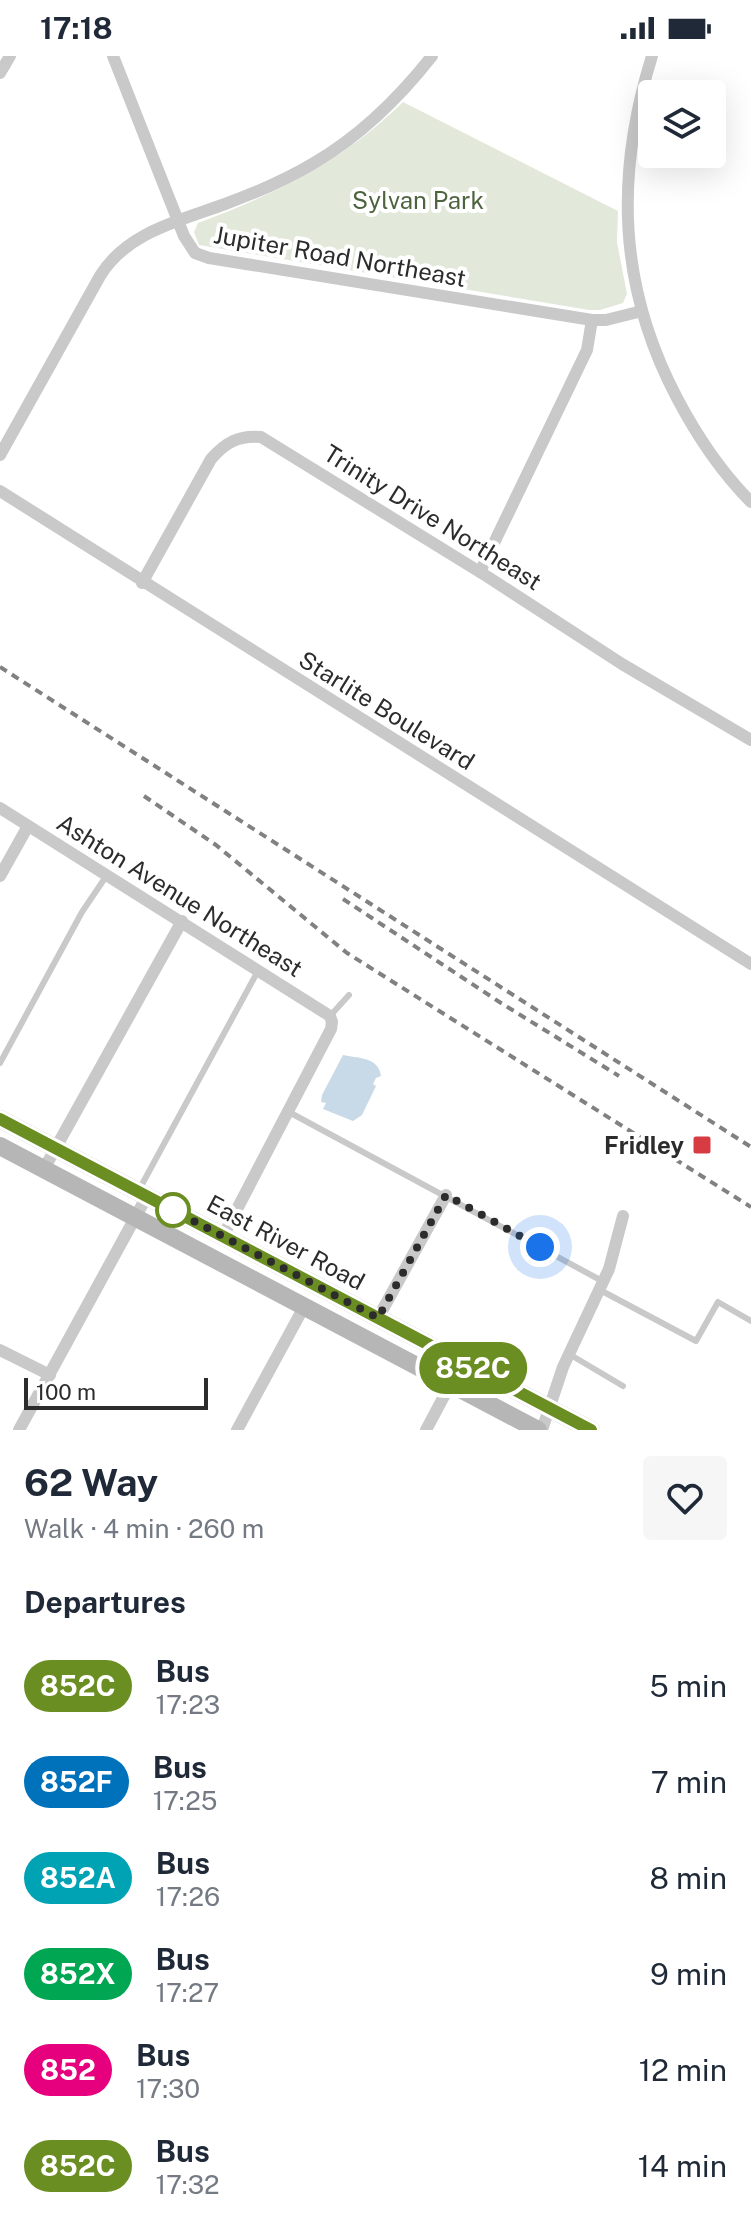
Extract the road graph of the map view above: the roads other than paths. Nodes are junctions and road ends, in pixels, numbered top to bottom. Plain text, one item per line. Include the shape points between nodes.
1 (10, 56) edge
2 (113, 56) edge
3 (432, 56) edge
4 (652, 56) edge
5 (0, 73) edge
6 (177, 220) junction
7 (642, 311) junction
8 (592, 320) junction
9 (0, 455) edge
10 (0, 491) edge
11 (751, 502) edge
12 (480, 572) junction
13 (142, 583) junction
14 (751, 740) edge
15 (0, 808) edge
16 (28, 826) junction
17 (107, 875) junction
18 (0, 876) edge
19 (182, 921) junction
20 (751, 964) edge
21 (259, 969) junction
22 (349, 995) dead end
23 (331, 1019) junction
24 (0, 1063) edge
25 (287, 1111) junction
26 (0, 1119) edge
27 (0, 1146) edge
28 (55, 1148) junction
29 (44, 1169) junction
30 (143, 1194) junction
31 (446, 1195) junction
32 (623, 1216) dead end
33 (136, 1218) junction
34 (223, 1236) junction
35 (602, 1286) junction
36 (305, 1305) junction
37 (378, 1318) junction
38 (751, 1321) edge
39 (0, 1350) edge
40 (569, 1354) junction
41 (50, 1375) junction
42 (451, 1383) junction
43 (623, 1386) dead end
44 (549, 1407) junction
45 (19, 1430) edge
46 (237, 1430) edge
47 (426, 1430) edge
48 (540, 1430) edge
49 (591, 1430) edge

1 - 5 street
2 - 6 street, Jupiter Road Northeast
3 - 6 street via 387,107 314,164 255,193
4 - 7 street via 628,164 627,231
6 - 8 street, Jupiter Road Northeast via 195,253 209,258
6 - 9 street via 132,242 109,262
7 - 8 street, Jupiter Road Northeast
7 - 11 street via 684,412
8 - 12 street via 587,350
10 - 13 street, Starlite Boulevard
12 - 13 street, Trinity Drive Northeast via 271,442 248,436 221,447 211,459
12 - 14 street, Trinity Drive Northeast
13 - 20 street, Starlite Boulevard
15 - 16 street, Ashton Avenue Northeast
16 - 17 street, Ashton Avenue Northeast
16 - 18 street
17 - 19 street, Ashton Avenue Northeast
17 - 24 lane
19 - 21 street, Ashton Avenue Northeast
19 - 28 street
21 - 23 street, Ashton Avenue Northeast
21 - 30 lane
22 - 23 lane
23 - 25 street
25 - 31 lane
25 - 34 street
26 - 28 main road, East River Road
27 - 29 main road, East River Road
28 - 29 street
28 - 30 main road, East River Road
29 - 33 main road, East River Road
30 - 33 street
30 - 34 main road, East River Road
31 - 35 lane
31 - 37 street
32 - 35 street
33 - 36 main road, East River Road
33 - 41 street
34 - 37 main road, East River Road
35 - 38 lane via 696,1341 718,1302
35 - 40 street
36 - 42 main road, East River Road
36 - 46 street
37 - 44 main road, East River Road
39 - 41 street
40 - 43 lane
40 - 44 street
41 - 45 street
42 - 47 street
42 - 48 main road, East River Road
44 - 48 street
44 - 49 main road, East River Road

